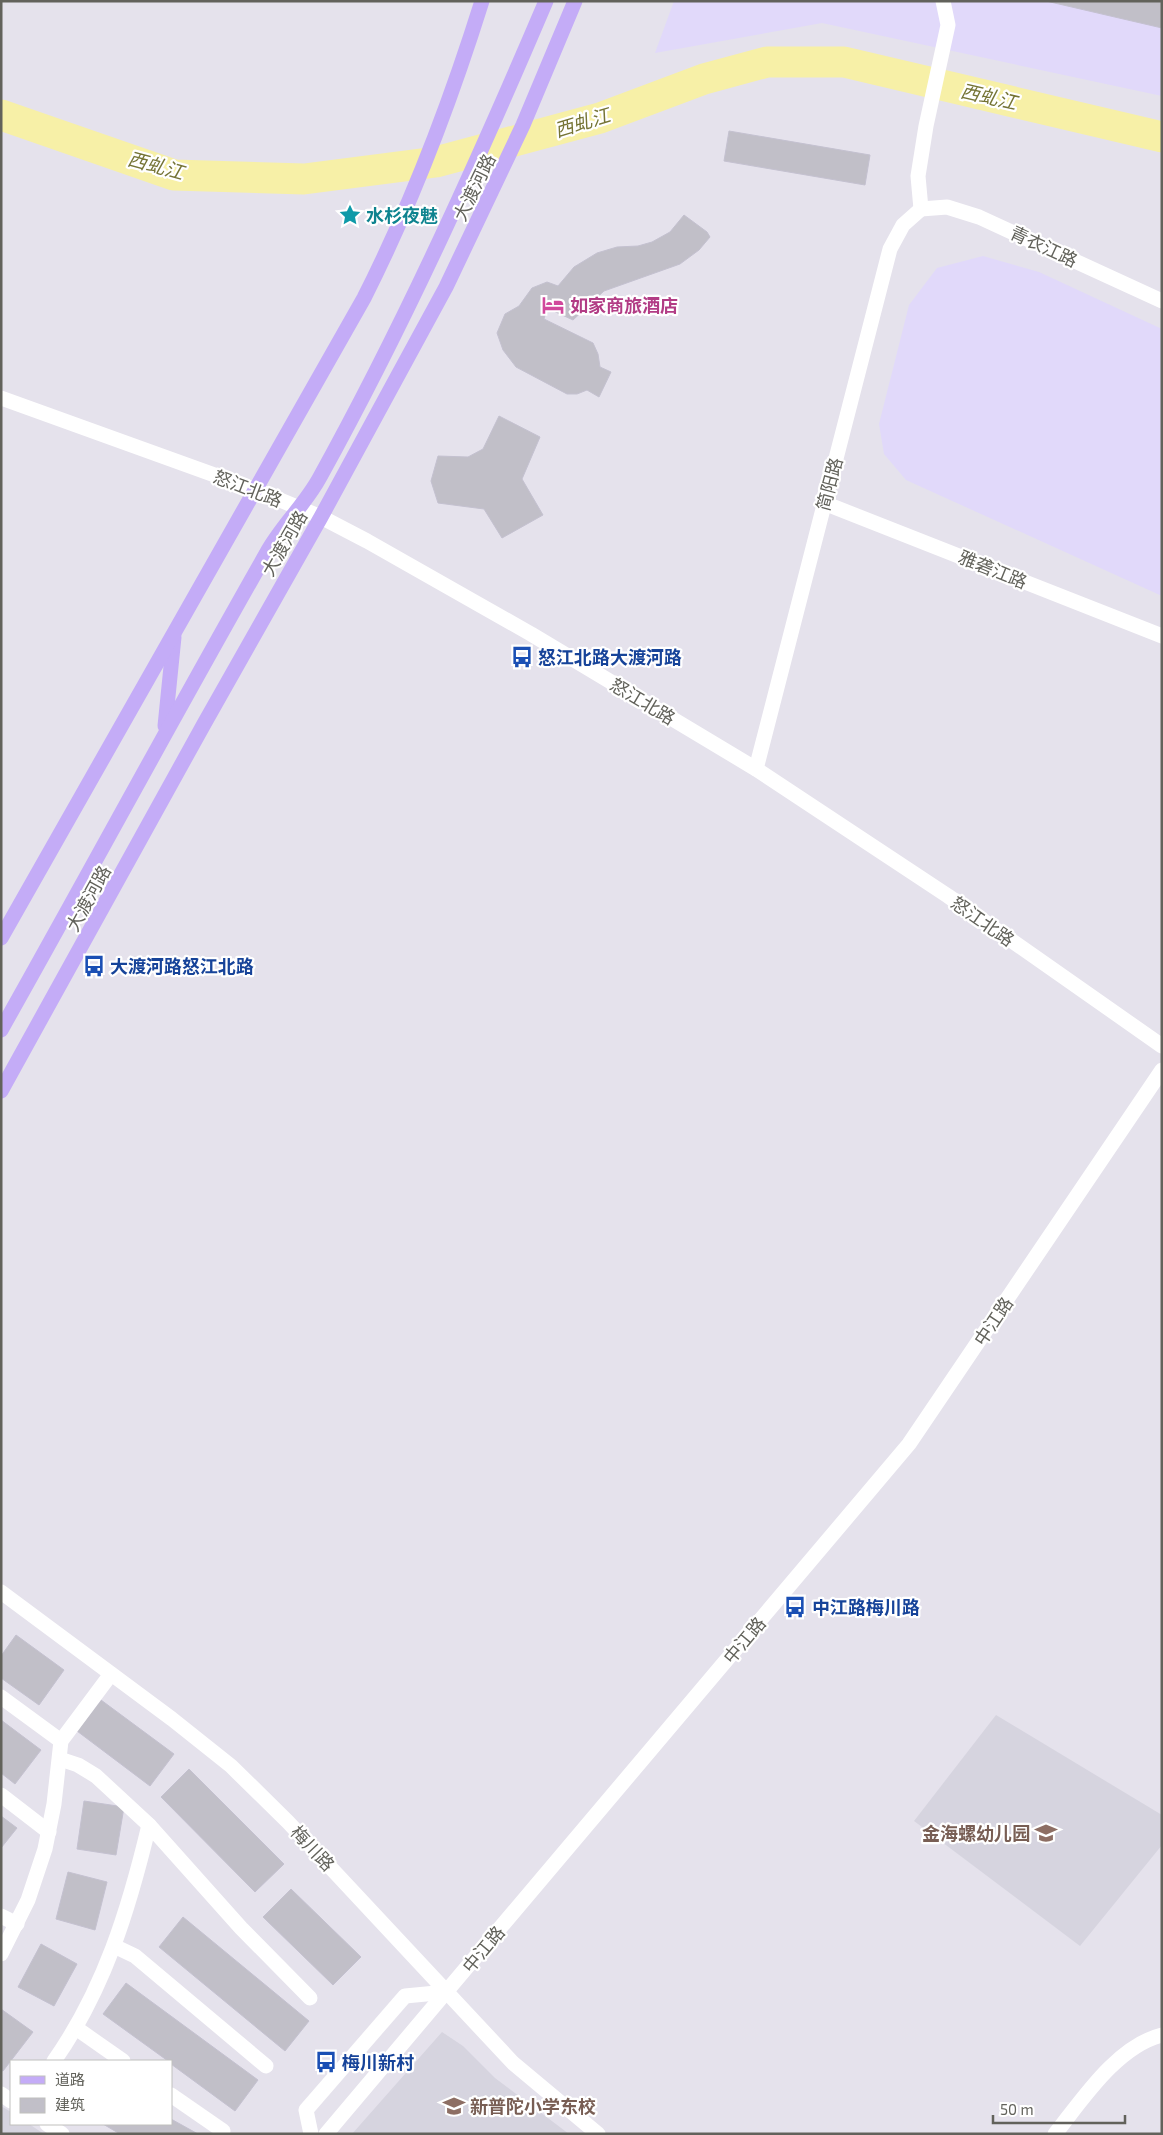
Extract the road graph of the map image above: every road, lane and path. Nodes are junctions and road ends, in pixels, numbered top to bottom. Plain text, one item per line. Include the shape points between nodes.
1 (482, 1) edge
2 (546, 1) edge
3 (575, 1) edge
4 (943, 1) edge
5 (921, 209) junction
6 (1162, 301) edge
7 (1, 398) edge
8 (256, 490) junction
9 (824, 503) junction
10 (300, 508) junction
11 (321, 517) junction
12 (175, 631) junction
13 (1162, 636) edge
14 (164, 735) junction
15 (756, 769) junction
16 (1, 938) edge
17 (2, 1028) edge
18 (1162, 1046) edge
19 (1162, 1070) edge
20 (1, 1091) edge
21 (1, 1592) edge
22 (111, 1674) junction
23 (1, 1697) edge
24 (61, 1742) junction
25 (60, 1760) junction
26 (1, 1796) edge
27 (149, 1825) junction
28 (49, 1832) junction
29 (1, 1916) edge
30 (17, 1924) junction
31 (114, 1946) junction
32 (1, 1954) edge
33 (446, 1992) junction
34 (310, 1998) dead end
35 (76, 2028) junction
36 (1162, 2035) edge
37 (55, 2060) edge
38 (121, 2060) edge
39 (266, 2066) dead end
40 (172, 2096) edge
41 (48, 2125) edge
42 (223, 2131) dead end
43 (62, 2134) edge
44 (311, 2134) edge
45 (326, 2134) edge
46 (598, 2134) edge
47 (1055, 2134) edge

1 - 8 main road via 454,87 411,199 364,298
2 - 10 main road, 大渡河路 via 412,300 318,480
3 - 11 main road, 大渡河路 via 523,125 446,287
4 - 5 street via 948,26 918,176
5 - 6 street, 青衣江路 via 947,207 980,217
5 - 9 street, 简阳路 via 903,225 890,249
7 - 8 street, 怒江北路
8 - 10 street, 怒江北路
8 - 12 main road
9 - 13 street, 雅砻江路
9 - 15 street, 简阳路
10 - 11 street, 怒江北路
10 - 14 main road, 大渡河路 via 270,546
11 - 15 street, 怒江北路 via 531,634
11 - 20 main road, 大渡河路
12 - 14 main road
12 - 16 main road
14 - 17 main road, 大渡河路
15 - 18 street, 怒江北路 via 948,896
19 - 33 street, 中江路 via 909,1444
21 - 22 street, 梅川路
22 - 24 street
22 - 33 street, 梅川路 via 231,1766 288,1822
23 - 24 street
24 - 25 street
25 - 27 street via 78,1765 96,1776
25 - 28 street
26 - 28 street
27 - 31 street via 133,1890
27 - 34 street via 241,1928
28 - 30 street via 38,1875
29 - 30 street
30 - 32 street
31 - 35 street
31 - 39 street via 135,1956
33 - 44 street via 405,1996 306,2110
33 - 45 street, 中江路
33 - 46 street, 梅川路 via 513,2063
35 - 37 street
35 - 38 street
36 - 47 street via 1143,2042 1124,2055
40 - 42 street
41 - 43 street

